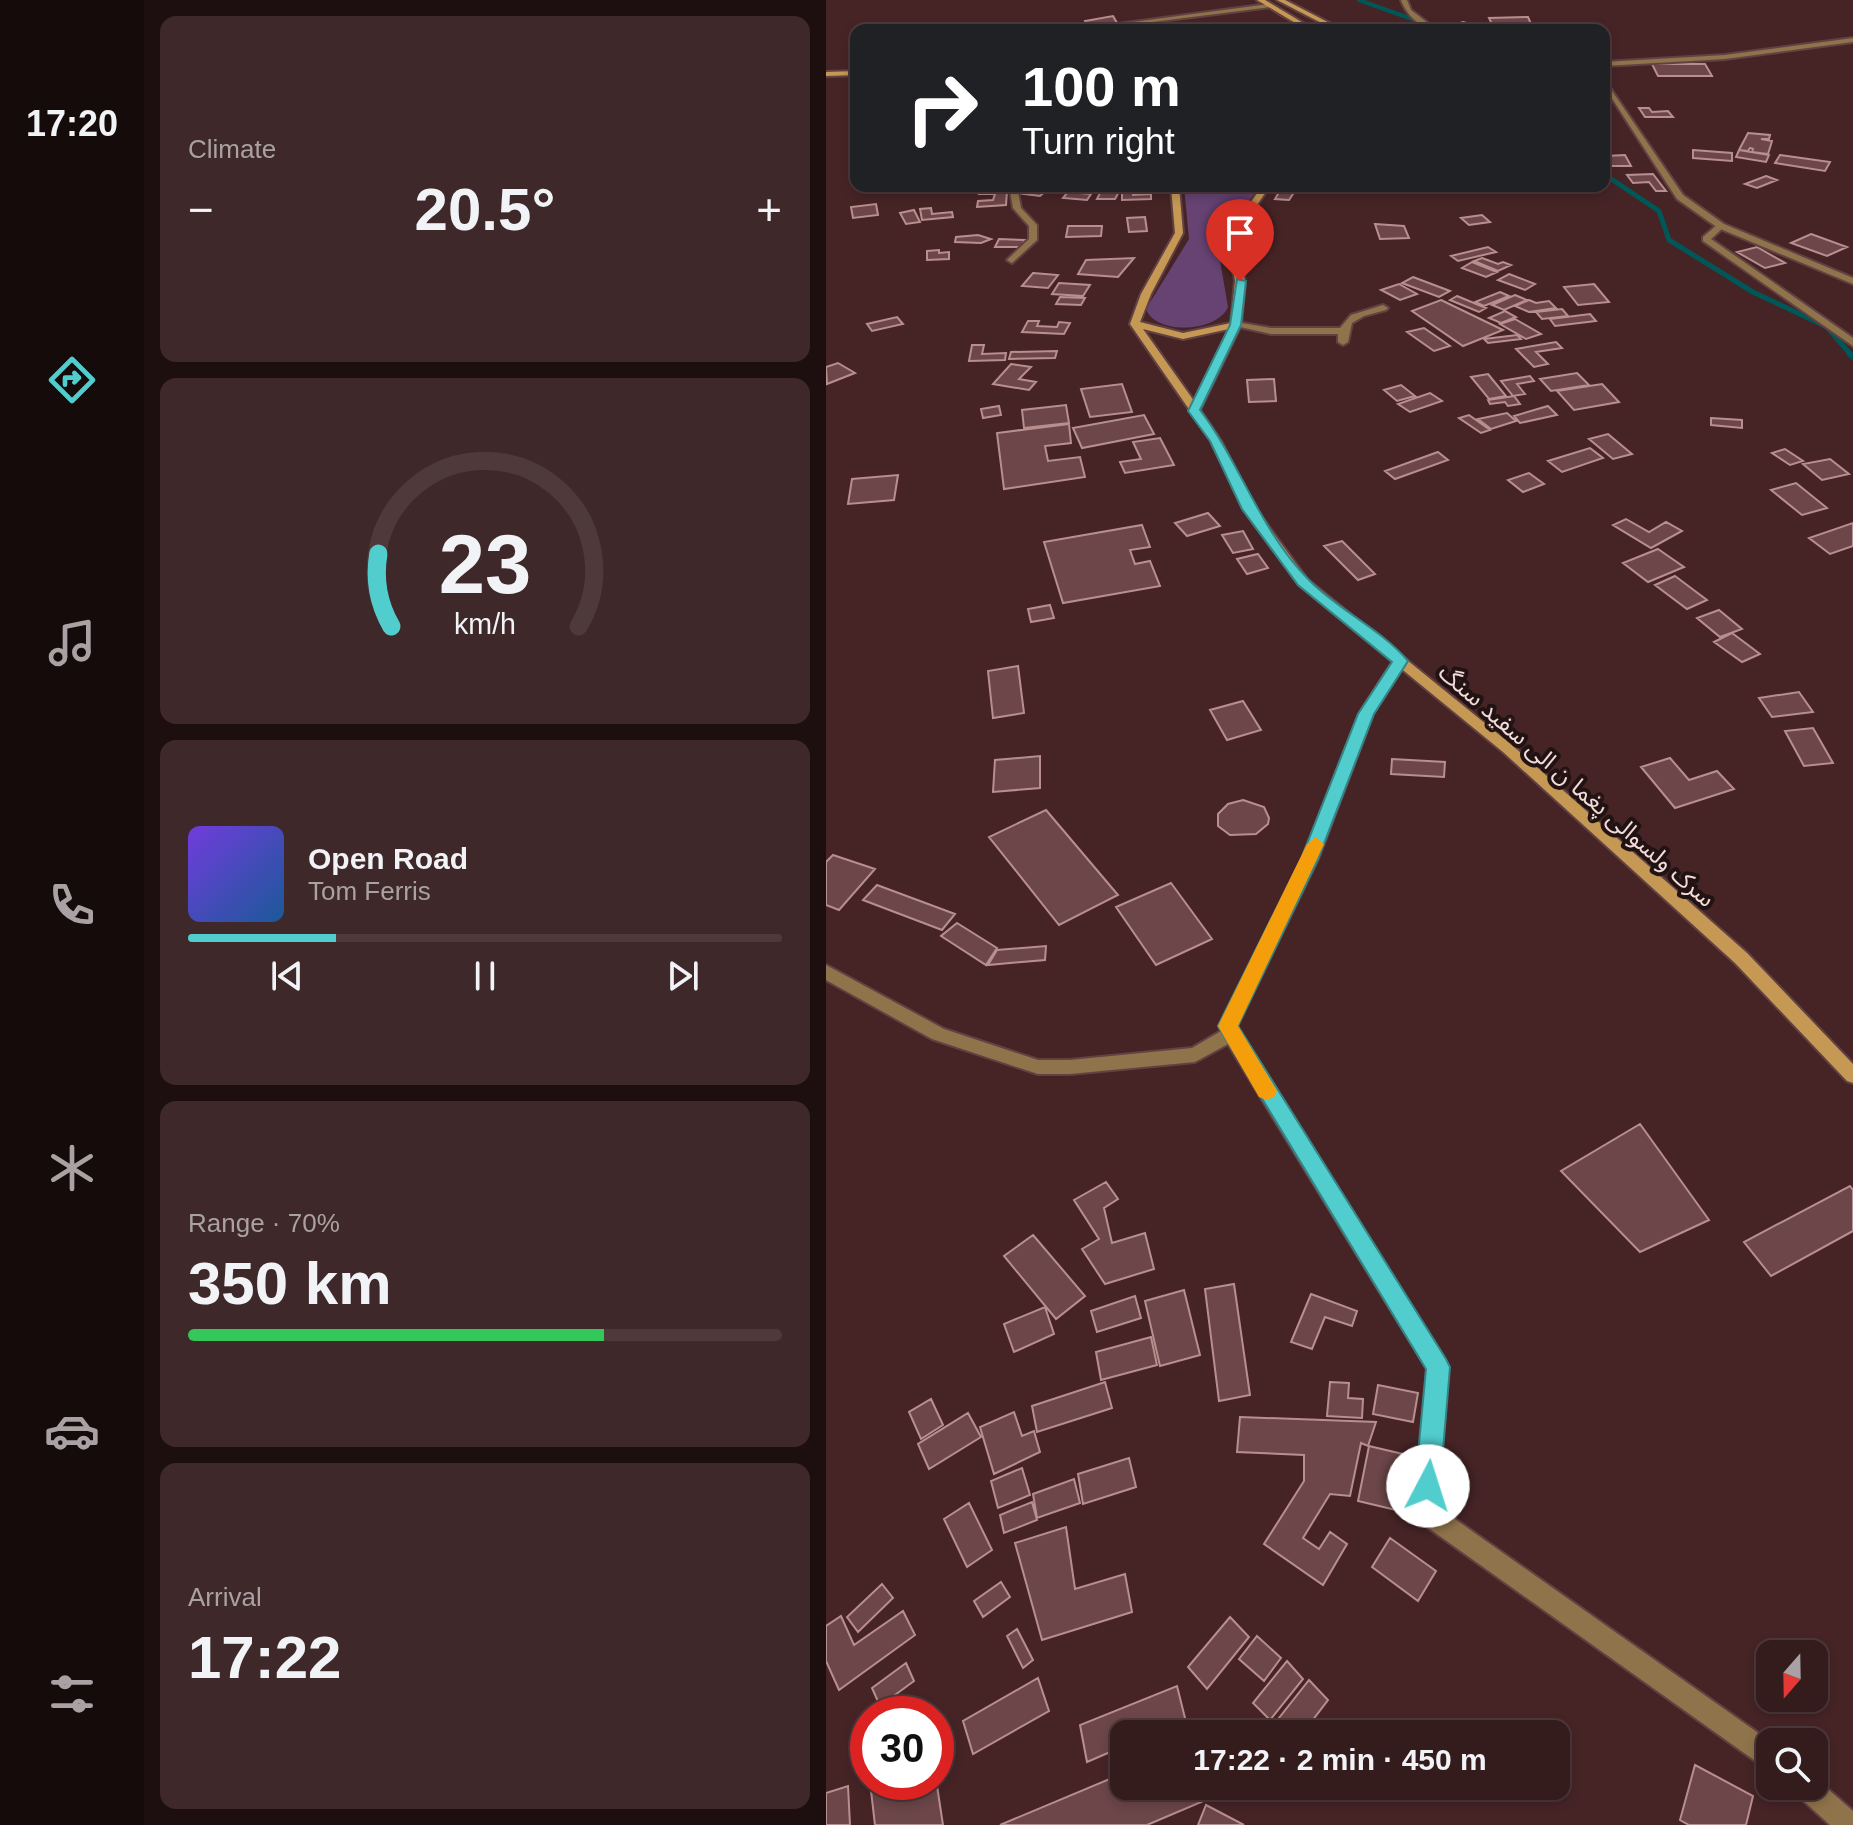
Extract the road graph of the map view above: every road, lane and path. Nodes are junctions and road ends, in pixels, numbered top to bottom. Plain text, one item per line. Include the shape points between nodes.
1 (1260, 0) edge
2 (1280, 0) edge
3 (1404, 0) edge
4 (1269, 6) junction
5 (1122, 24) edge
6 (1301, 24) edge
7 (1328, 24) edge
8 (1426, 24) edge
9 (1853, 40) edge
10 (1610, 64) edge
11 (850, 73) edge
12 (826, 74) edge
13 (1610, 90) edge
14 (1013, 192) edge
15 (1176, 192) edge
16 (1262, 192) edge
17 (1721, 226) junction
18 (1012, 260) dead end
19 (1853, 281) edge
20 (1383, 308) dead end
21 (1135, 324) junction
22 (1236, 325) junction
23 (1853, 343) edge
24 (1194, 411) junction
25 (1400, 661) junction
26 (826, 972) edge
27 (1231, 1034) junction
28 (1853, 1076) edge
29 (1756, 1746) edge
30 (1821, 1800) edge
31 (1849, 1825) edge

1 - 4 main road
2 - 7 main road
3 - 8 street via 1408,11
4 - 5 street via 1119,21
4 - 6 main road
9 - 10 street via 1725,57
11 - 12 main road
13 - 17 street via 1680,197
14 - 18 street via 1020,214 1033,225 1033,240
15 - 21 main road via 1179,233
16 - 22 main road via 1231,237 1240,281
17 - 19 street
17 - 23 street via 1706,239
20 - 22 street via 1359,313 1346,322 1342,336
21 - 22 main road via 1183,336
21 - 24 main road, سرک ولسوالی پغما ن الی سفید سنگ
22 - 24 main road
24 - 25 main road, سرک ولسوالی پغما ن الی سفید سنگ via 1216,441 1249,509 1303,582
25 - 27 street via 1366,714 1310,859 1228,1026
25 - 28 main road, سرک ولسوالی پغما ن الی سفید سنگ via 1508,749 1741,958
26 - 27 street via 938,1034 1038,1067 1195,1055
27 - 29 street via 1438,1367 1428,1486 1435,1519
30 - 31 street

